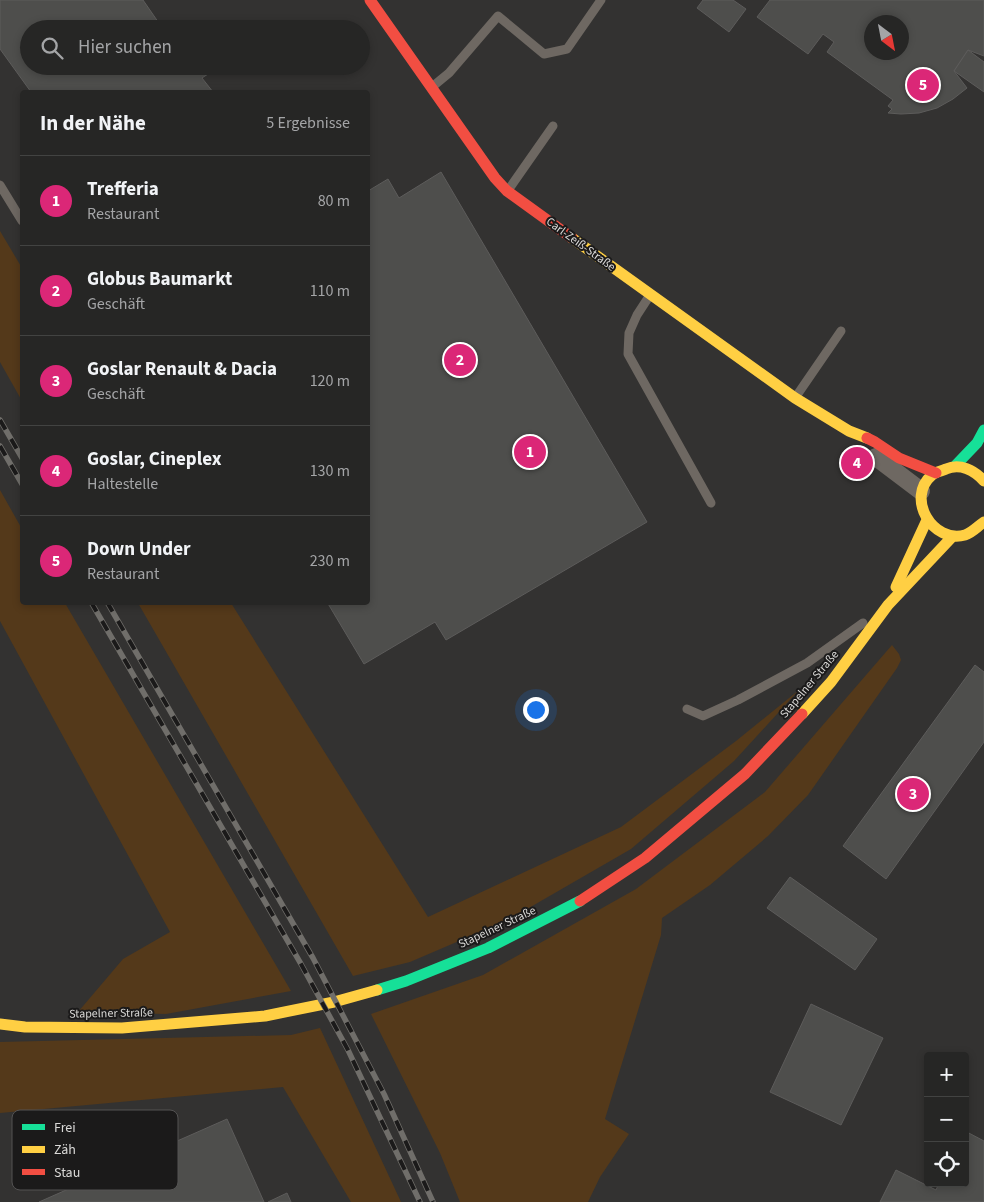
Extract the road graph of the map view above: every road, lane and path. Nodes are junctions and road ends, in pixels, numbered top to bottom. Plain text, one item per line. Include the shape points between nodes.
1 (370, 0) edge
2 (601, 0) edge
3 (432, 87) junction
4 (554, 126) dead end
5 (0, 185) edge
6 (507, 191) junction
7 (20, 218) edge
8 (650, 295) junction
9 (841, 331) dead end
10 (795, 398) junction
11 (984, 430) edge
12 (849, 431) junction
13 (955, 466) junction
14 (936, 472) junction
15 (984, 482) edge
16 (922, 491) junction
17 (711, 503) dead end
18 (926, 522) junction
19 (980, 531) edge
20 (952, 537) junction
21 (888, 605) junction
22 (688, 709) dead end
23 (0, 1024) edge

1 - 3 street, Carl-Zeiß-Straße
2 - 3 lane via 568,49 544,54 498,16 449,73
3 - 6 street, Carl-Zeiß-Straße
4 - 6 lane
5 - 7 lane
6 - 8 street, Carl-Zeiß-Straße
8 - 10 street, Carl-Zeiß-Straße
8 - 17 lane via 629,333 628,354
9 - 10 lane
10 - 12 street, Carl-Zeiß-Straße
11 - 13 street via 977,443
12 - 14 street, Carl-Zeiß-Straße via 875,442 898,458
12 - 16 street, Carl-Zeiß-Straße via 871,454
13 - 14 street
13 - 15 street via 975,472
14 - 16 street
16 - 18 street via 920,502
18 - 20 street via 933,529
18 - 21 street, Stapelner Straße
19 - 20 street
20 - 21 street, Stapelner Straße
21 - 22 lane via 807,663 738,700 703,716
21 - 23 street, Stapelner Straße via 832,682 779,740 714,802 646,858 570,907 488,948 406,981 334,1002 265,1016 122,1028

